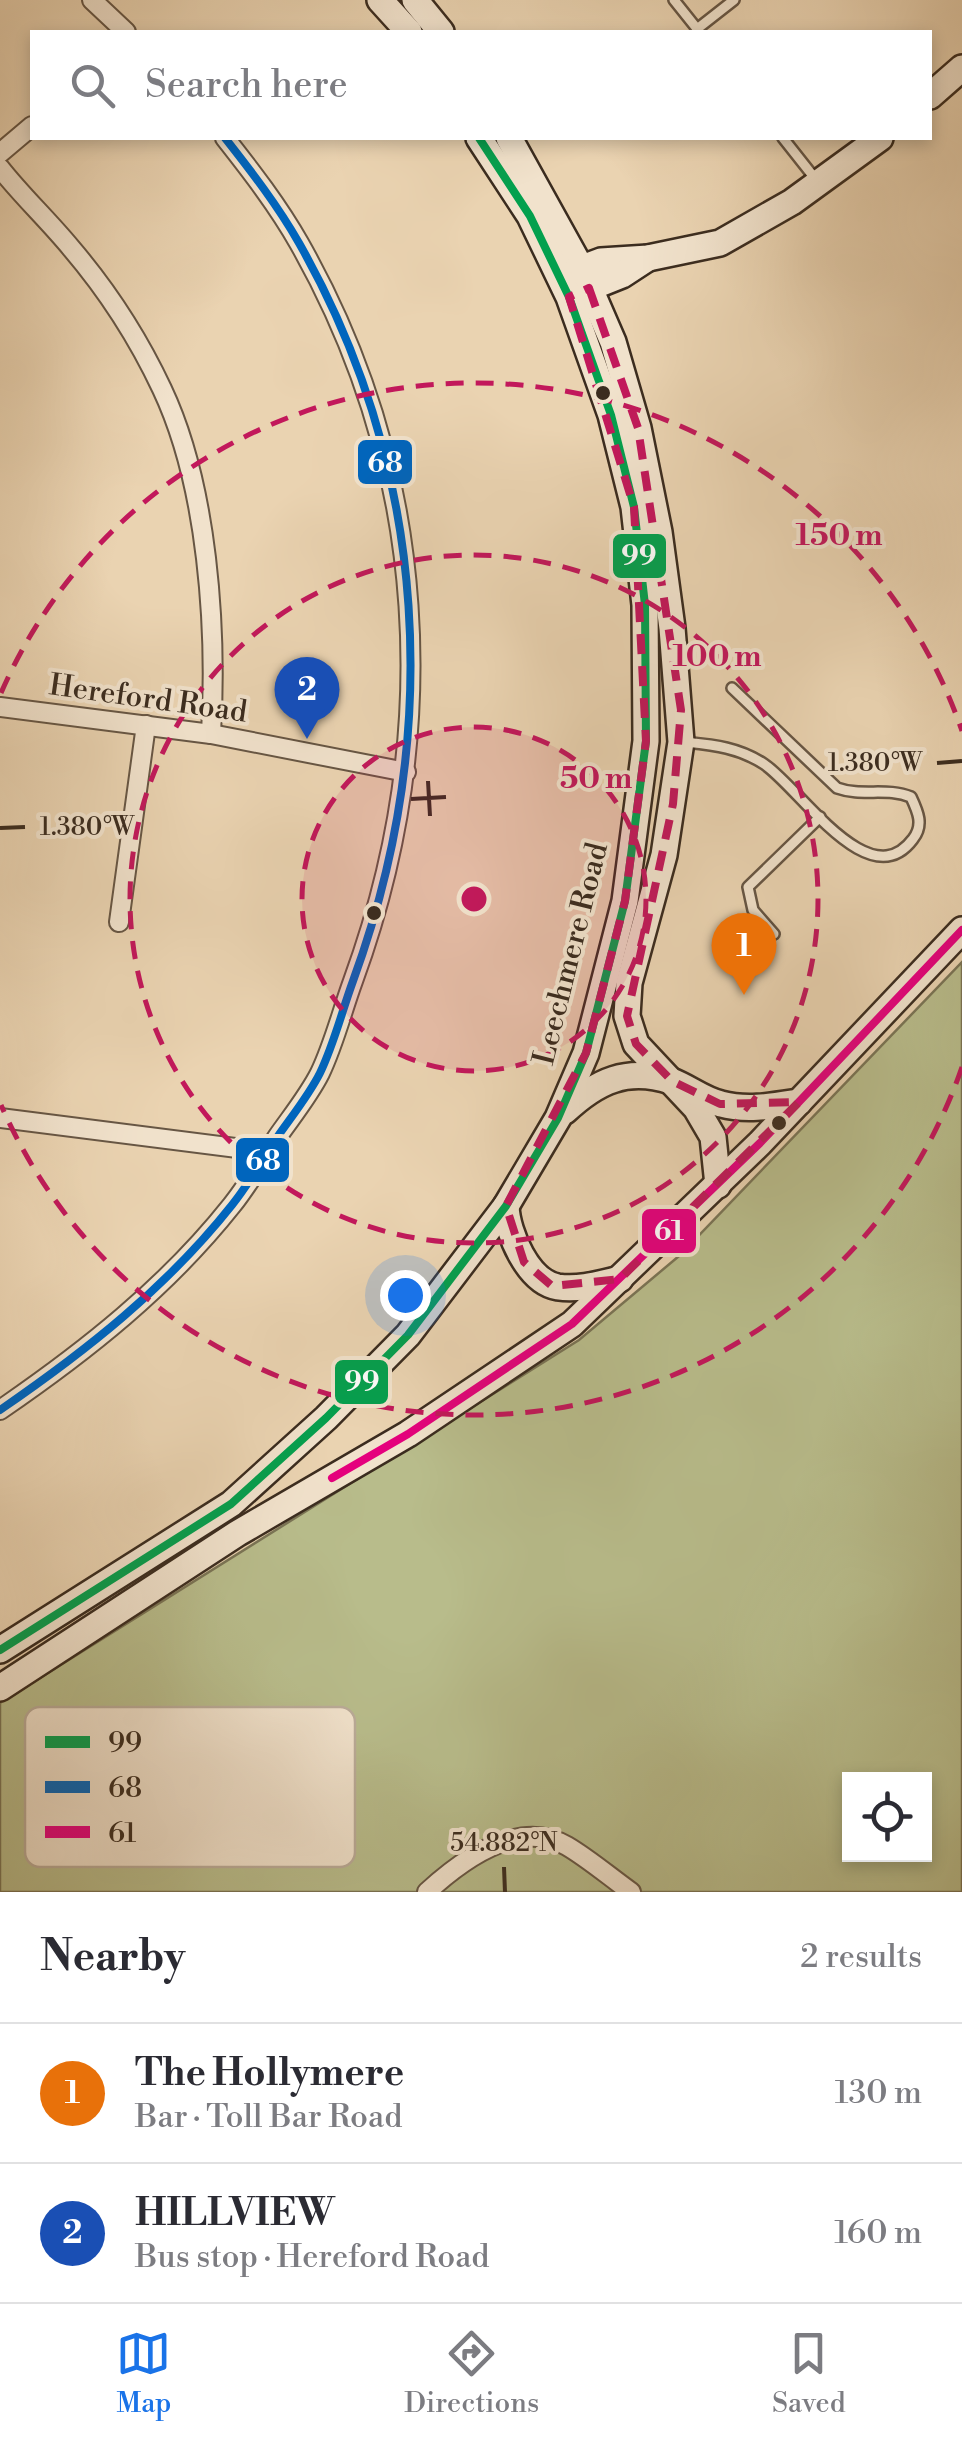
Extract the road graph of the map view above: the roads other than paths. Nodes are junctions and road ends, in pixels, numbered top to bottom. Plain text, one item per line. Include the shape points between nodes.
1 (92, 0) edge
2 (380, 0) edge
3 (415, 0) edge
4 (674, 0) edge
5 (734, 0) edge
6 (124, 30) edge
7 (406, 30) edge
8 (438, 30) edge
9 (698, 30) edge
10 (962, 68) edge
11 (932, 94) edge
12 (30, 128) edge
13 (226, 140) edge
14 (480, 140) edge
15 (511, 140) edge
16 (785, 140) edge
17 (877, 140) edge
18 (0, 153) edge
19 (0, 168) edge
20 (819, 183) junction
21 (575, 282) junction
22 (732, 688) dead end
23 (0, 706) edge
24 (146, 725) junction
25 (211, 734) junction
26 (681, 742) junction
27 (406, 772) junction
28 (820, 817) junction
29 (120, 922) dead end
30 (962, 930) edge
31 (774, 934) dead end
32 (672, 1081) junction
33 (799, 1102) junction
34 (0, 1118) edge
35 (558, 1118) junction
36 (268, 1152) junction
37 (718, 1185) junction
38 (506, 1206) junction
39 (620, 1279) junction
40 (0, 1410) edge
41 (0, 1650) edge
42 (0, 1688) edge
43 (428, 1892) edge
44 (631, 1892) edge

1 - 6 street
2 - 7 main road
3 - 8 main road
4 - 9 lane
5 - 9 lane
10 - 11 main road
12 - 18 street
13 - 27 street via 298,241 360,371 380,438 407,576
14 - 21 main road, Leechmere Road
15 - 21 main road, Leechmere Road
16 - 20 lane
17 - 20 main road
19 - 25 street via 72,249 163,390 192,478 206,569 215,664
20 - 21 main road via 720,242 648,258 614,258
21 - 26 main road, Leechmere Road via 612,342 633,411 659,532
21 - 35 main road, Leechmere Road via 634,507 645,605 646,741 625,901 586,1053
22 - 28 lane via 838,788 853,794 895,791 912,797 920,816 904,851 887,859 854,847
23 - 24 street, Hereford Road
24 - 25 street, Hereford Road
24 - 29 street
25 - 27 street, Hereford Road
26 - 28 lane via 732,747 766,765
26 - 32 main road, Leechmere Road via 664,855 629,983 628,1016 636,1044
27 - 36 street via 382,893 326,1058
28 - 31 lane via 748,887 753,910
30 - 33 main road
32 - 33 main road via 720,1104
32 - 35 main road via 625,1076 590,1087
32 - 37 main road, Leechmere Road via 713,1138
33 - 37 main road
34 - 36 street
35 - 38 main road, Leechmere Road
36 - 40 street via 181,1264 72,1360
37 - 39 main road
38 - 39 main road via 524,1262 552,1286
38 - 41 main road, Leechmere Road via 408,1334 231,1504
39 - 42 main road via 572,1324 408,1434 238,1533
43 - 44 street via 478,1854 509,1839 538,1837 564,1844

